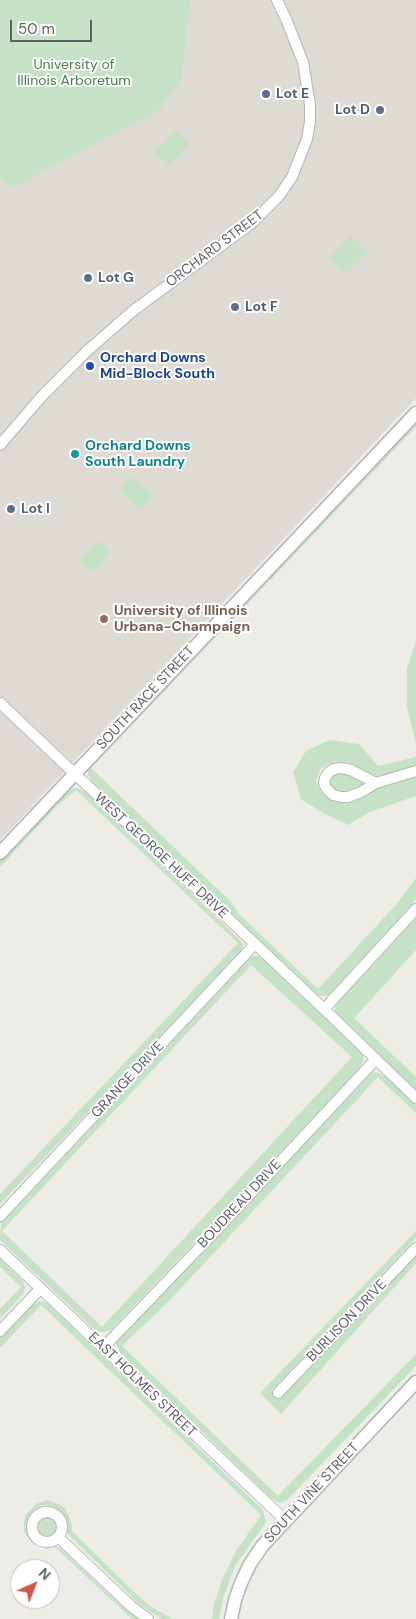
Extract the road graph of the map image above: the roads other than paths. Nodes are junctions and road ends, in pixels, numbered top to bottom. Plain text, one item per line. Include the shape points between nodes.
1 (277, 0) edge
2 (416, 413) edge
3 (0, 445) edge
4 (0, 703) edge
5 (416, 771) edge
6 (75, 775) junction
7 (376, 783) dead end
8 (0, 853) edge
9 (416, 909) edge
10 (255, 944) junction
11 (324, 1009) junction
12 (376, 1059) junction
13 (416, 1098) edge
14 (0, 1216) edge
15 (416, 1248) edge
16 (0, 1250) edge
17 (40, 1288) junction
18 (0, 1331) edge
19 (103, 1348) junction
20 (416, 1382) edge
21 (278, 1394) dead end
22 (285, 1520) junction
23 (58, 1537) dead end
24 (148, 1619) edge
25 (231, 1619) edge

1 - 3 street, ORCHARD STREET via 303,62 310,105 307,139 292,177 279,196 252,223 140,306 87,350 32,406
2 - 6 street, SOUTH RACE STREET
4 - 6 street, WEST GEORGE HUFF DRIVE
5 - 7 street
6 - 8 street, SOUTH RACE STREET
6 - 10 street, WEST GEORGE HUFF DRIVE
9 - 11 street
10 - 11 street, WEST GEORGE HUFF DRIVE
10 - 14 street, GRANGE DRIVE
11 - 12 street, WEST GEORGE HUFF DRIVE
12 - 13 street, WEST GEORGE HUFF DRIVE
12 - 19 street, BOUDREAU DRIVE
15 - 21 street, BURLISON DRIVE
16 - 17 street, EAST HOLMES STREET
17 - 18 street
17 - 19 street, EAST HOLMES STREET
19 - 22 street, EAST HOLMES STREET
20 - 22 street, SOUTH VINE STREET
22 - 25 street, SOUTH VINE STREET via 250,1564 241,1582
23 - 24 street

